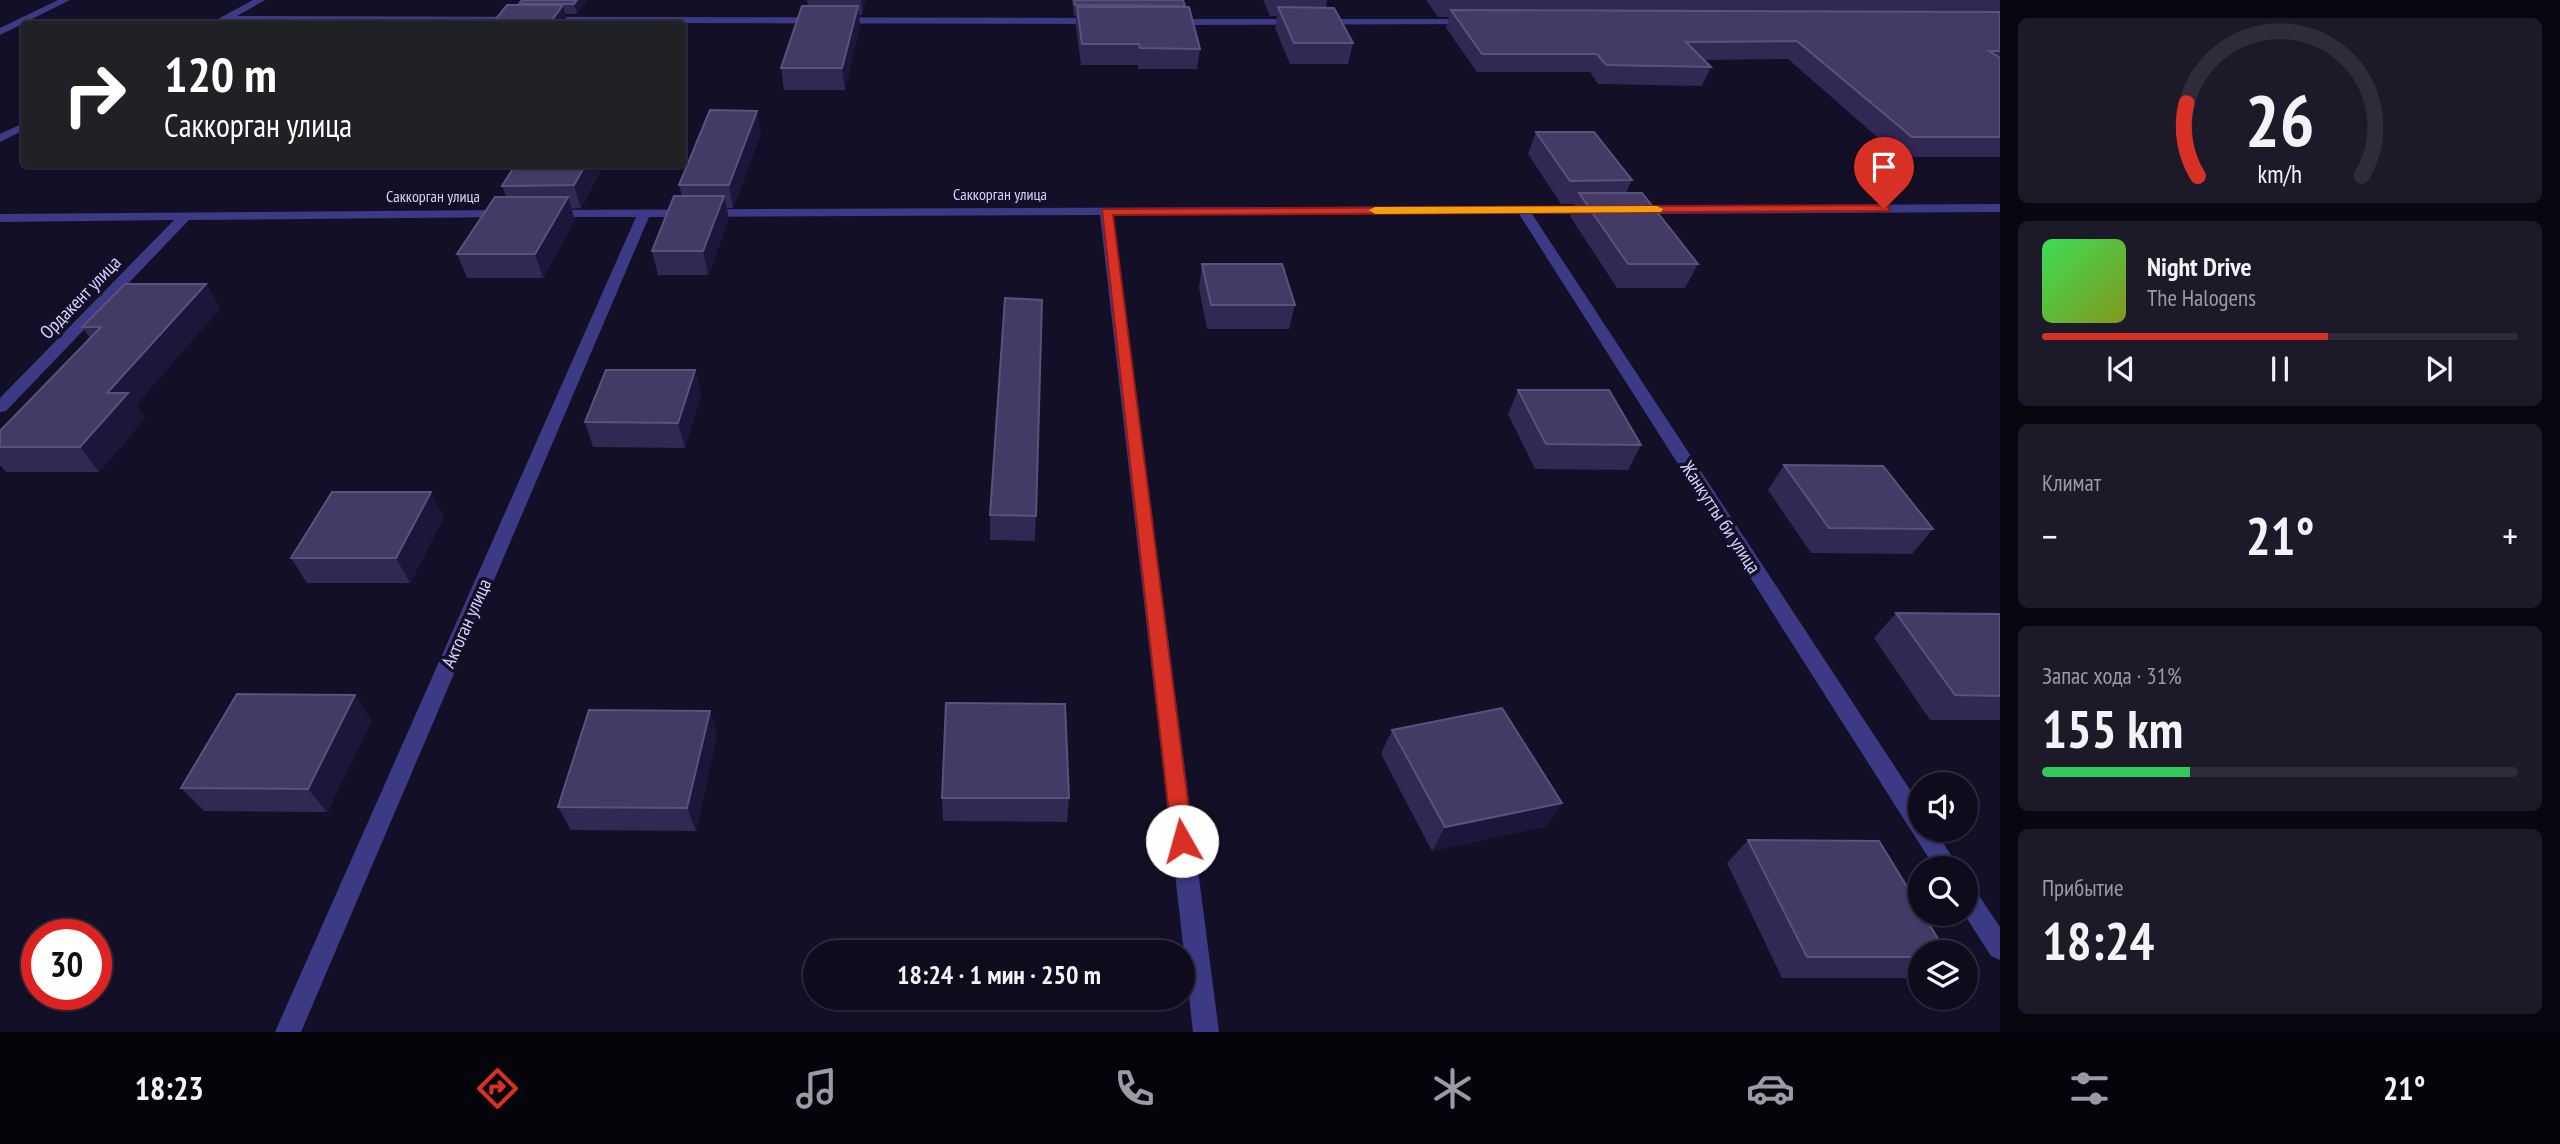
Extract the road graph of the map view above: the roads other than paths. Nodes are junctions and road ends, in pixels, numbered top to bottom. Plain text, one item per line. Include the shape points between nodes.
1 (65, 0) edge
2 (260, 0) edge
3 (22, 21) edge
4 (221, 21) edge
5 (21, 22) edge
6 (686, 22) edge
7 (1105, 22) edge
8 (1161, 22) edge
9 (1482, 22) edge
10 (0, 32) edge
11 (21, 128) edge
12 (0, 139) edge
13 (1523, 210) junction
14 (1998, 210) edge
15 (1106, 211) junction
16 (645, 213) junction
17 (187, 215) junction
18 (0, 218) edge
19 (0, 407) edge
20 (1908, 805) edge
21 (1978, 915) edge
22 (2000, 948) edge
23 (288, 1032) edge
24 (1206, 1032) edge

1 - 3 street
2 - 4 street
5 - 10 street
6 - 7 street
8 - 9 street
11 - 12 street
13 - 14 street, Саккорган улица
13 - 15 street, Саккорган улица
13 - 20 street, Жанкутты би улица
15 - 16 street, Саккорган улица
15 - 24 street
16 - 17 street, Саккорган улица
16 - 23 street, Актоган улица
17 - 18 street, Саккорган улица
17 - 19 street, Ордакент улица
21 - 22 street

